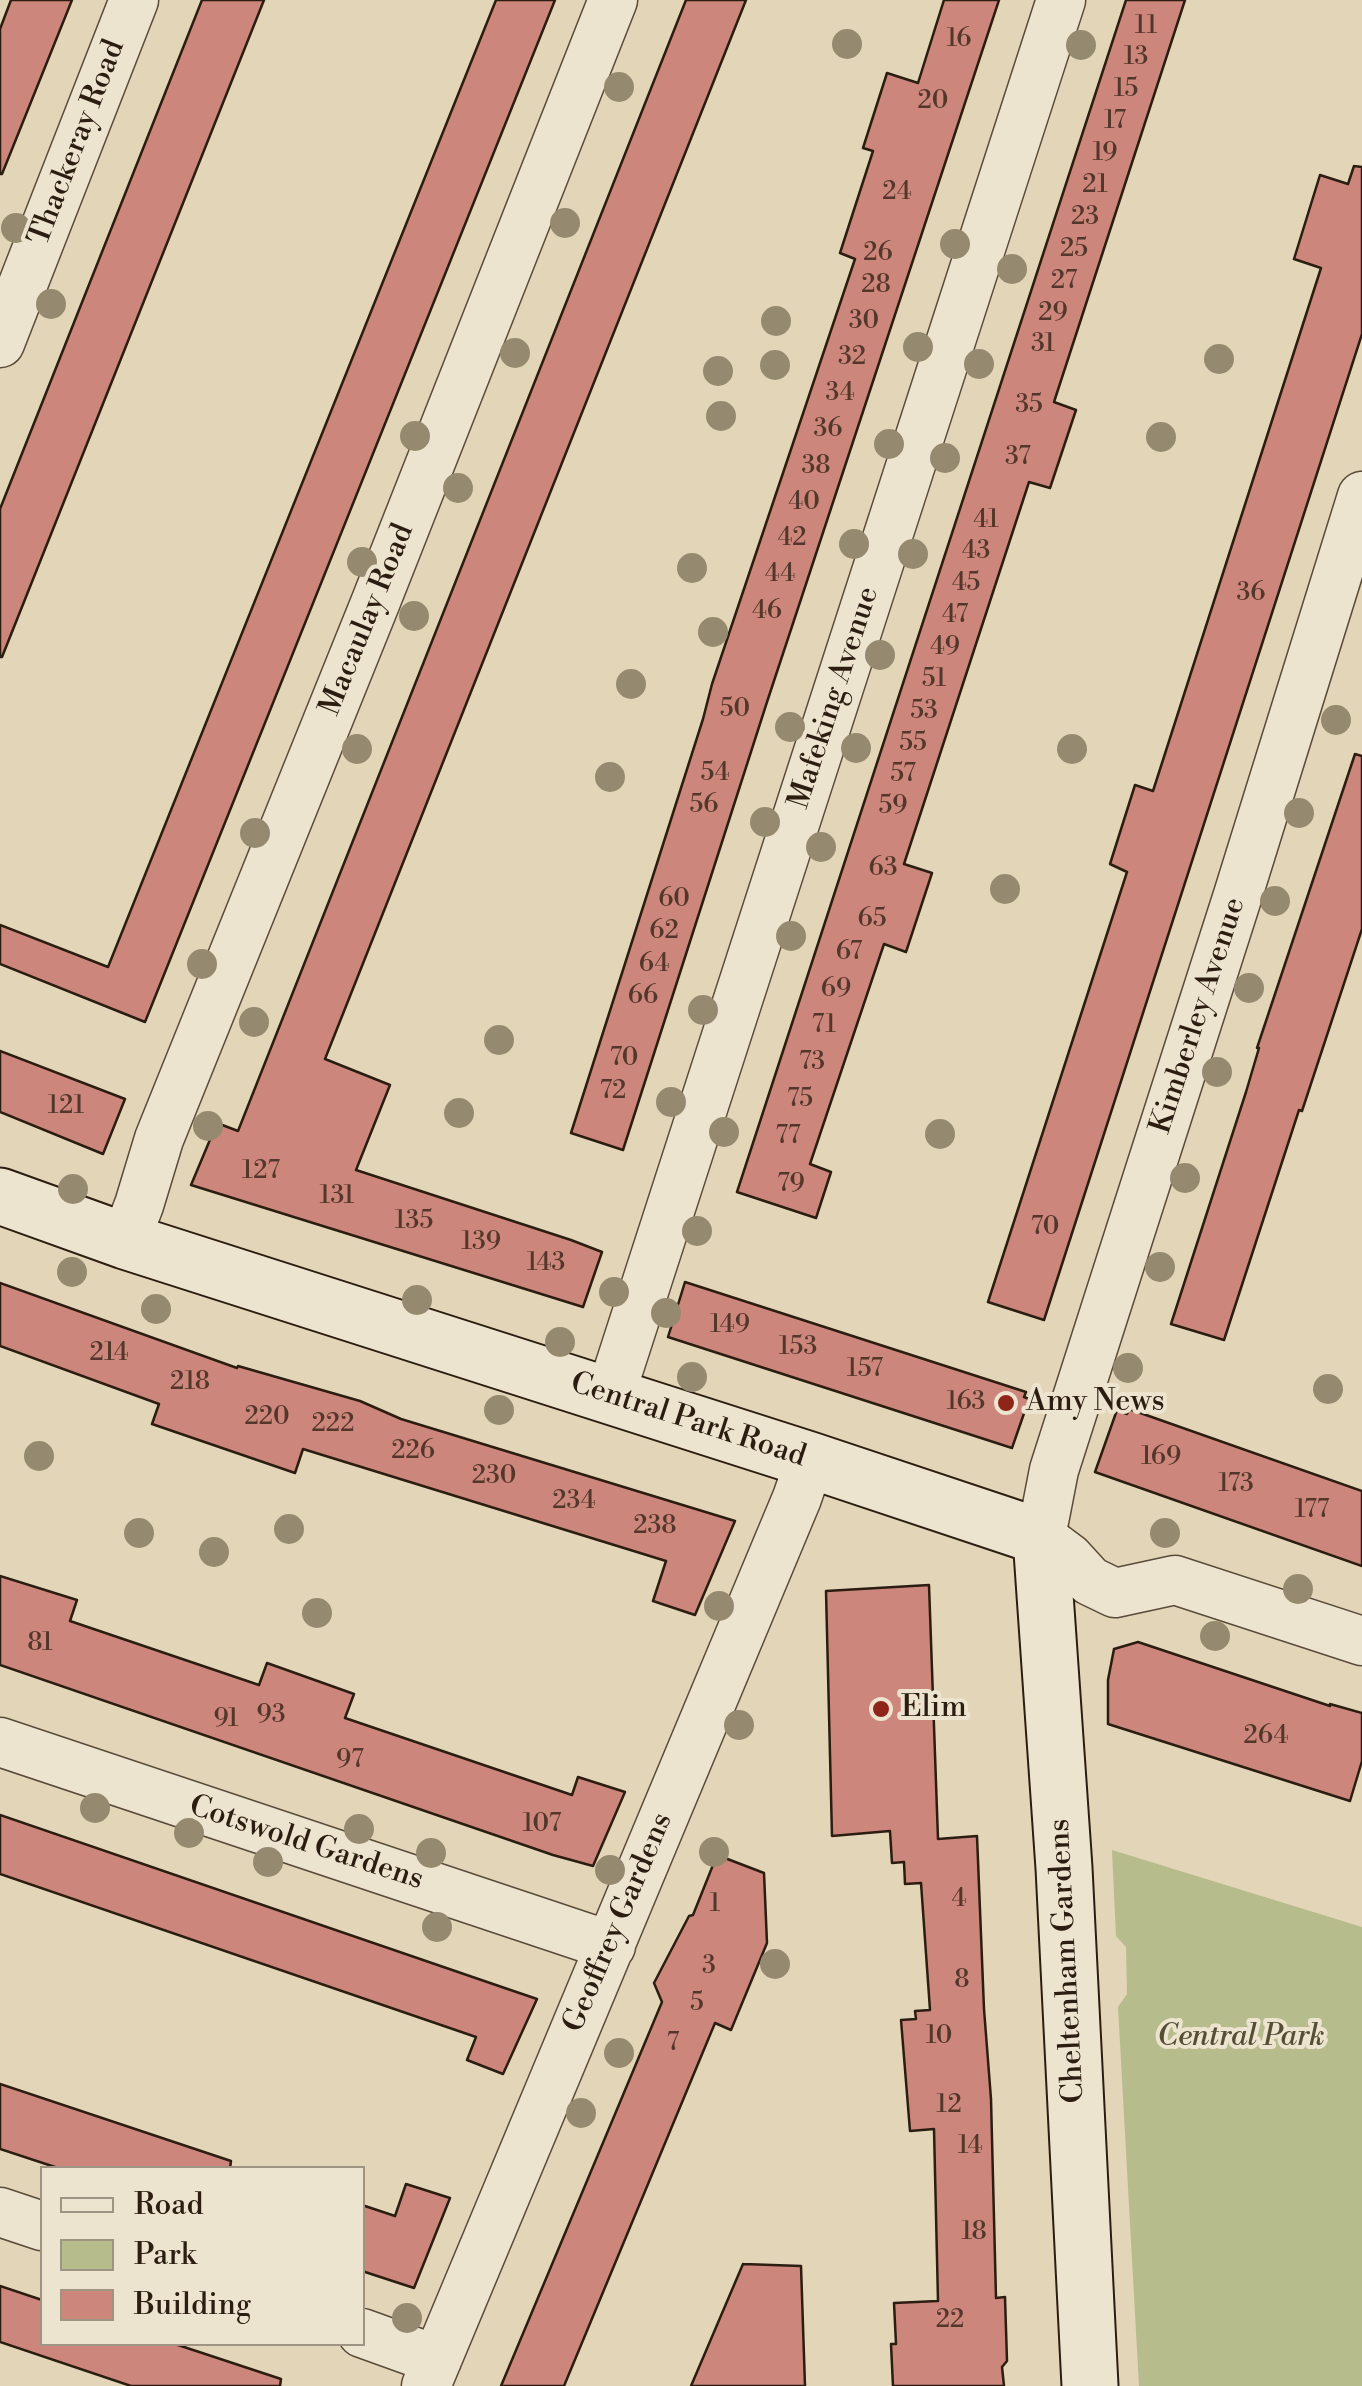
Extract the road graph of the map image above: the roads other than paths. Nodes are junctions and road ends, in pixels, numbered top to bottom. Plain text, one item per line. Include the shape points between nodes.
1 (134, 0) edge
2 (613, 0) edge
3 (1061, 0) edge
4 (0, 342) edge
5 (1362, 496) edge
6 (0, 1196) edge
7 (125, 1241) junction
8 (610, 1396) junction
9 (810, 1460) junction
10 (1042, 1537) junction
11 (1362, 1641) edge
12 (0, 1742) edge
13 (611, 1946) junction
14 (0, 2212) edge
15 (40, 2225) edge
16 (365, 2335) edge
17 (431, 2373) edge
18 (1090, 2386) edge

1 - 4 street, Thackeray Road
2 - 7 street, Macaulay Road via 159,1139
3 - 8 street, Mafeking Avenue
5 - 10 street, Kimberley Avenue via 1065,1434
6 - 7 main road, Central Park Road
7 - 8 main road, Central Park Road
8 - 9 main road, Central Park Road
9 - 10 main road, Central Park Road
9 - 13 street, Geoffrey Gardens
10 - 11 street, Central Park Road via 1090,1581 1115,1592 1175,1580
10 - 18 main road, Cheltenham Gardens
12 - 13 street, Cotswold Gardens
13 - 17 street, Geoffrey Gardens
14 - 15 street
16 - 17 street

